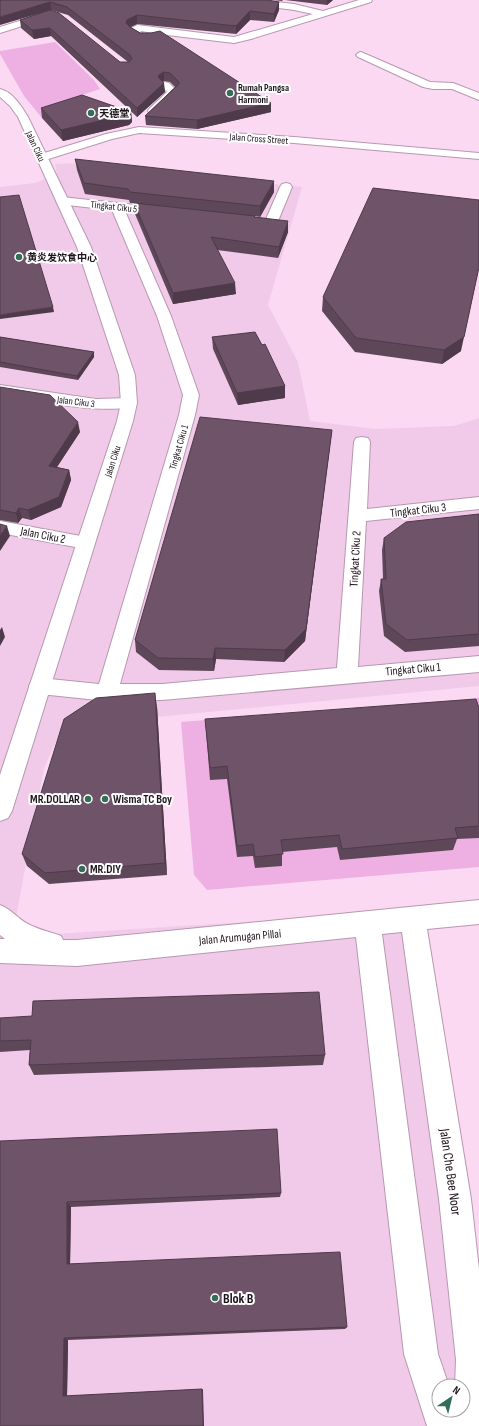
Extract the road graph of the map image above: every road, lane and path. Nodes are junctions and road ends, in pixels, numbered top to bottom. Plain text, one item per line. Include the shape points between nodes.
1 (240, 0) edge
2 (368, 0) edge
3 (321, 13) junction
4 (55, 15) edge
5 (0, 30) edge
6 (165, 32) edge
7 (361, 55) dead end
8 (165, 85) edge
9 (0, 92) edge
10 (479, 97) edge
11 (0, 108) edge
12 (23, 117) junction
13 (132, 131) junction
14 (479, 156) edge
15 (42, 158) junction
16 (286, 188) dead end
17 (62, 201) junction
18 (117, 207) junction
19 (140, 209) edge
20 (232, 219) edge
21 (0, 390) edge
22 (129, 403) junction
23 (362, 442) dead end
24 (479, 503) edge
25 (357, 516) junction
26 (0, 527) edge
27 (86, 543) junction
28 (479, 664) edge
29 (347, 675) junction
30 (40, 686) junction
31 (107, 692) junction
32 (0, 811) edge
33 (479, 912) edge
34 (0, 917) edge
35 (413, 920) junction
36 (368, 924) junction
37 (0, 951) edge
38 (77, 953) junction
39 (431, 1383) edge
40 (470, 1426) edge

1 - 3 street
2 - 3 street
3 - 6 street via 234,40
4 - 5 street
7 - 10 street via 427,85 453,86
8 - 13 street via 173,92
9 - 12 street, Jalan Ciku via 14,104
11 - 12 street
12 - 15 street, Jalan Ciku
13 - 14 street, Jalan Cross Street via 250,137
13 - 15 street, Jalan Cross Street
15 - 17 street, Jalan Ciku
16 - 20 street via 271,223
17 - 18 street, Tingkat Ciku 5
17 - 22 street, Jalan Ciku via 84,247 127,375
18 - 19 street, Tingkat Ciku 5
18 - 31 street, Tingkat Ciku 1 via 164,316 191,395
21 - 22 street, Jalan Ciku 3 via 96,404
22 - 27 street, Jalan Ciku
23 - 25 street, Tingkat Ciku 2
24 - 25 street, Tingkat Ciku 3
25 - 29 street, Tingkat Ciku 2
26 - 27 street, Jalan Ciku 2
27 - 30 street, Jalan Ciku
28 - 29 street, Tingkat Ciku 1
29 - 31 street, Tingkat Ciku 1 via 162,692
30 - 31 street, Tingkat Ciku 1
30 - 32 street, Jalan Ciku
33 - 35 street, Jalan Arumugan Pillai
34 - 38 street via 8,927 26,938
35 - 36 street, Jalan Arumugan Pillai
35 - 40 street, Jalan Che Bee Noor via 455,1199 473,1360
36 - 38 street, Jalan Arumugan Pillai
36 - 39 street via 421,1354
37 - 38 street, Jalan Arumugan Pillai

